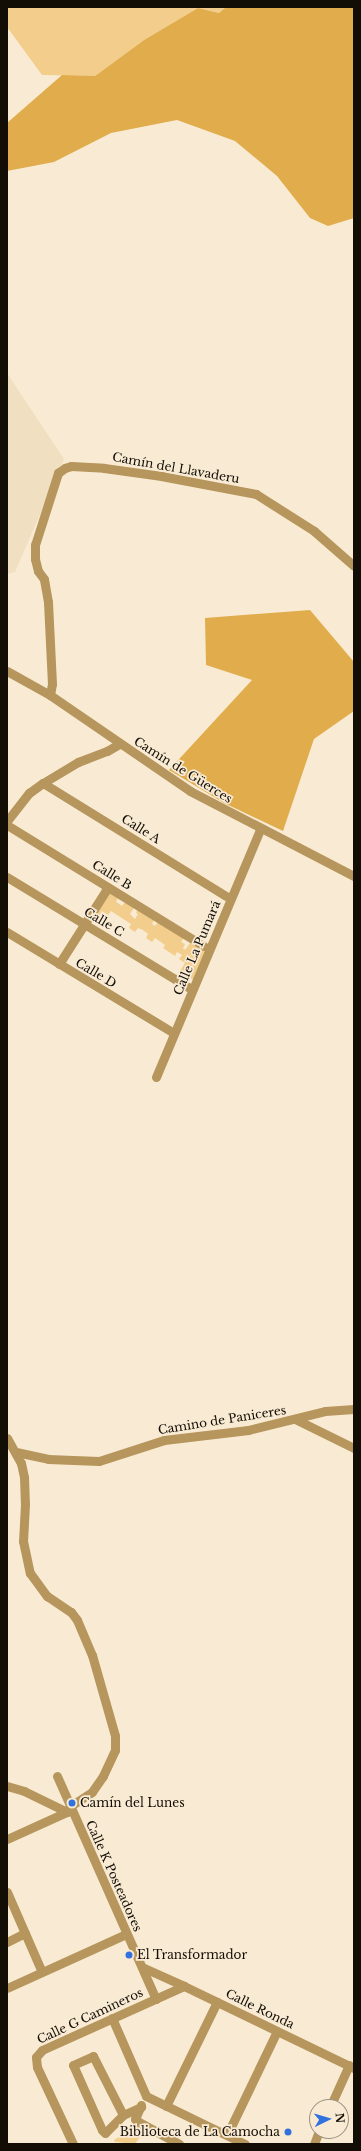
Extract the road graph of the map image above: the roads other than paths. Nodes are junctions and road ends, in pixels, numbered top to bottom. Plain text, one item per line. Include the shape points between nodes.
1 (354, 566) edge
2 (7, 671) edge
3 (50, 695) junction
4 (118, 744) junction
5 (43, 783) junction
6 (7, 821) edge
7 (7, 825) edge
8 (260, 830) junction
9 (354, 876) edge
10 (7, 877) edge
11 (108, 887) junction
12 (226, 896) dead end
13 (84, 924) junction
14 (7, 932) edge
15 (204, 946) dead end
16 (59, 964) junction
17 (188, 987) dead end
18 (174, 1033) junction
19 (156, 1077) dead end
20 (354, 1409) edge
21 (297, 1420) junction
22 (7, 1438) edge
23 (354, 1448) edge
24 (16, 1452) junction
25 (57, 1776) dead end
26 (7, 1786) edge
27 (69, 1810) junction
28 (7, 1839) edge
29 (7, 1892) edge
30 (25, 1934) junction
31 (126, 1934) junction
32 (7, 1942) edge
33 (142, 1967) junction
34 (42, 1972) junction
35 (184, 1986) junction
36 (7, 1988) edge
37 (156, 1999) junction
38 (217, 2002) junction
39 (112, 2018) junction
40 (277, 2031) junction
41 (351, 2066) edge
42 (146, 2096) junction
43 (334, 2099) edge
44 (141, 2106) junction
45 (166, 2106) junction
46 (123, 2115) junction
47 (227, 2135) junction
48 (176, 2143) edge
49 (73, 2144) edge
50 (245, 2144) edge

1 - 3 street, Camín del Llavaderu via 314,531 256,494 104,468 64,468 58,473 35,545 35,559 38,571 44,579 48,602 52,684
2 - 3 street, Camín de Güerces
3 - 4 street, Camín de Güerces
4 - 5 street via 108,752 78,762
4 - 8 street, Camín de Güerces via 190,791
5 - 6 street via 29,794
5 - 12 street, Calle A
7 - 11 street, Calle B
8 - 9 street, Camín de Güerces
8 - 18 street, Calle La Pumará
10 - 13 street, Calle C
11 - 13 street
11 - 15 street, Calle B
13 - 16 street
13 - 17 street, Calle C
14 - 16 street, Calle D
16 - 18 street, Calle D
18 - 19 street, Calle La Pumará
20 - 21 street, Camino de Paniceres via 325,1411
21 - 23 street
21 - 24 street, Camino de Paniceres via 248,1430 164,1440 99,1461 48,1459
22 - 24 street
24 - 27 street via 24,1477 26,1504 23,1541 30,1573 42,1592 71,1612 77,1620 92,1655 115,1736 115,1750 103,1776 92,1792
25 - 27 street, Calle K Posteadores
26 - 27 street
27 - 28 street
27 - 31 street, Calle K Posteadores
29 - 30 street
30 - 32 street
30 - 34 street
31 - 33 street, Calle K Posteadores
31 - 34 street
33 - 35 street, Calle Ronda
33 - 37 street, Calle K Posteadores
34 - 36 street
35 - 37 street
35 - 38 street, Calle Ronda
37 - 39 street, Calle G Camineros
38 - 40 street, Calle Ronda
38 - 45 street
39 - 42 street
39 - 49 street, Calle G Camineros via 42,2050 36,2057 37,2067
40 - 41 street, Calle Ronda
40 - 47 street
41 - 43 street
42 - 44 street
42 - 45 street
44 - 46 street
44 - 48 street via 135,2119
45 - 47 street
46 - 46 street via 95,2058 73,2065 102,2130 105,2132
47 - 50 street

